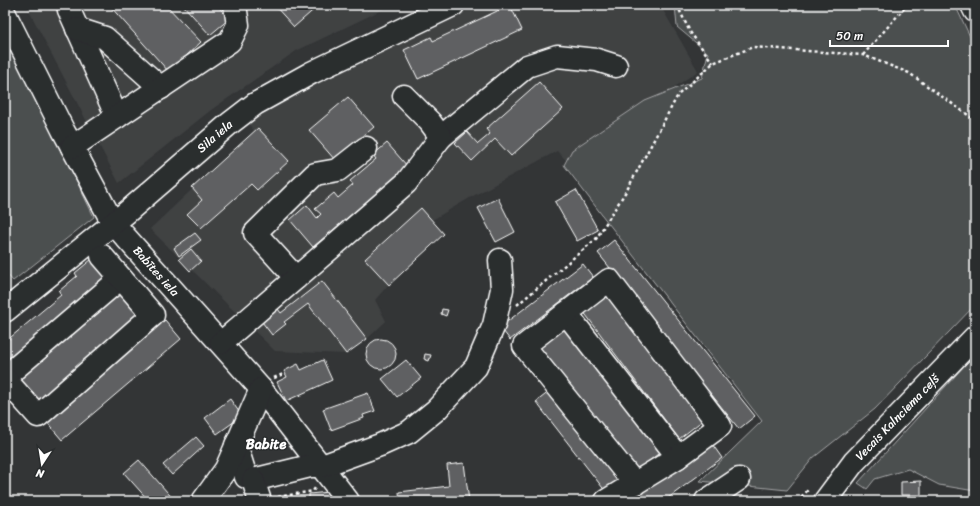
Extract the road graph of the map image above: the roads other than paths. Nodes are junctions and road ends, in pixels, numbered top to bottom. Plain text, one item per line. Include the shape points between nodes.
1 (68, 5) edge
2 (235, 5) edge
3 (453, 5) edge
4 (972, 5) edge
5 (975, 11) edge
6 (5, 14) edge
7 (78, 29) junction
8 (616, 66) dead end
9 (161, 88) junction
10 (404, 96) dead end
11 (117, 117) junction
12 (441, 137) junction
13 (72, 147) junction
14 (366, 148) dead end
15 (113, 223) junction
16 (102, 256) dead end
17 (500, 260) dead end
18 (121, 278) junction
19 (296, 278) junction
20 (5, 311) edge
21 (566, 314) junction
22 (975, 337) edge
23 (221, 343) junction
24 (5, 378) edge
25 (261, 389) junction
26 (236, 445) junction
27 (678, 456) junction
28 (320, 476) junction
29 (739, 479) dead end
30 (253, 480) junction
31 (635, 484) junction
32 (265, 500) edge
33 (203, 501) edge
34 (348, 501) edge
35 (606, 501) edge
36 (706, 501) edge
37 (825, 501) edge

1 - 7 street
2 - 9 street via 238,26 230,41
3 - 15 street, Sila iela via 311,73 255,104
4 - 5 street
6 - 13 street, Babītes iela
7 - 9 street via 105,38
7 - 11 street
8 - 12 street via 597,60 557,56 527,66
9 - 11 street
10 - 12 street
11 - 13 street
12 - 19 street via 406,183
13 - 15 street, Babītes iela
14 - 19 street via 338,170 315,174 255,234
15 - 20 street, Sila iela
15 - 23 street, Babītes iela
16 - 18 street
17 - 28 street via 502,289 494,325 476,367 436,410 409,432
18 - 24 street
18 - 24 street via 153,315 38,416
19 - 23 street
21 - 27 street
21 - 27 street via 609,280 720,426
21 - 31 street via 524,346
22 - 37 street, Vecais Kalnciema ceļš via 854,462
23 - 25 street, Babītes iela
25 - 26 street
25 - 28 street, Babītes iela
26 - 30 street via 246,477
26 - 33 street via 226,470
27 - 31 street
28 - 30 street via 310,466
28 - 34 street, Babītes iela
29 - 36 street
30 - 32 street
31 - 35 street

